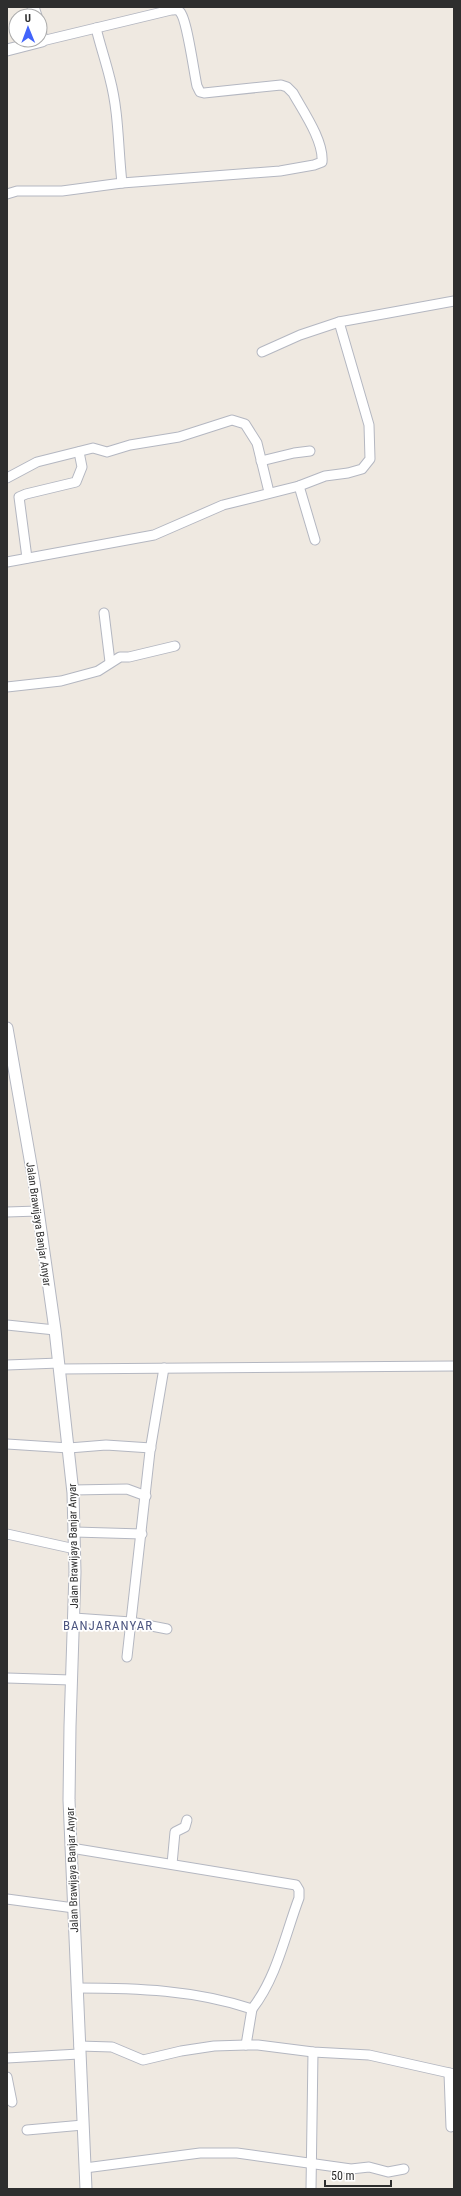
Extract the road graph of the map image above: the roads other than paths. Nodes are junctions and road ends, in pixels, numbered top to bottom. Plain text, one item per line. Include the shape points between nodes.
1 (96, 28) junction
2 (48, 35) edge
3 (122, 183) junction
4 (7, 194) edge
5 (454, 301) edge
6 (339, 322) junction
7 (262, 352) dead end
8 (79, 452) junction
9 (310, 452) dead end
10 (261, 461) junction
11 (7, 478) edge
12 (299, 486) junction
13 (269, 492) junction
14 (315, 540) dead end
15 (27, 558) junction
16 (7, 562) edge
17 (104, 613) dead end
18 (175, 646) dead end
19 (110, 662) junction
20 (7, 687) edge
21 (7, 1028) edge
22 (38, 1211) junction
23 (7, 1212) edge
24 (7, 1325) edge
25 (55, 1330) junction
26 (7, 1365) edge
27 (60, 1366) junction
28 (454, 1366) edge
29 (164, 1368) junction
30 (7, 1444) edge
31 (69, 1448) junction
32 (151, 1448) junction
33 (73, 1490) junction
34 (146, 1496) junction
35 (75, 1532) junction
36 (7, 1534) edge
37 (142, 1534) junction
38 (75, 1549) junction
39 (74, 1618) junction
40 (131, 1622) junction
41 (167, 1629) dead end
42 (127, 1657) dead end
43 (7, 1678) edge
44 (71, 1680) junction
45 (187, 1820) dead end
46 (71, 1848) junction
47 (172, 1864) junction
48 (7, 1899) edge
49 (74, 1908) junction
50 (77, 1988) junction
51 (252, 2009) junction
52 (246, 2045) junction
53 (79, 2050) junction
54 (313, 2052) junction
55 (7, 2054) edge
56 (7, 2058) edge
57 (452, 2074) edge
58 (7, 2077) edge
59 (12, 2102) dead end
60 (83, 2125) junction
61 (452, 2128) dead end
62 (27, 2130) dead end
63 (311, 2162) junction
64 (84, 2168) junction
65 (404, 2169) dead end
66 (86, 2189) edge
67 (311, 2189) edge

1 - 2 street
1 - 3 street via 110,78 120,136
1 - 3 street via 171,10 180,11 200,92 241,91 281,85 287,87 293,93 317,137 323,154 322,162 280,171
3 - 4 street via 62,191 17,191
5 - 6 street
6 - 7 street via 300,335
6 - 12 street via 369,425 370,459 362,468 326,476
8 - 10 street via 93,448 107,452 130,445 179,437 232,420 245,424 257,443
8 - 11 street via 37,462
8 - 15 street via 82,467 76,482 19,497
9 - 10 street
10 - 13 street
12 - 13 street
12 - 14 street
13 - 15 street via 223,505 154,535
15 - 16 street
17 - 19 street
18 - 19 street via 120,657
19 - 20 street via 98,671 61,681
21 - 22 street, Jalan Brawijaya Banjar Anyar
22 - 23 street
22 - 25 street, Jalan Brawijaya Banjar Anyar
24 - 25 street
25 - 27 street, Jalan Brawijaya Banjar Anyar
26 - 27 street
27 - 29 street
27 - 31 street, Jalan Brawijaya Banjar Anyar
28 - 29 street
29 - 32 street
30 - 31 street
31 - 32 street via 106,1445
31 - 33 street, Jalan Brawijaya Banjar Anyar
32 - 34 street
33 - 34 street via 127,1489
33 - 35 street, Jalan Brawijaya Banjar Anyar
34 - 37 street
35 - 37 street
35 - 38 street, Jalan Brawijaya Banjar Anyar
36 - 38 street
37 - 40 street
38 - 39 street, Jalan Brawijaya Banjar Anyar
39 - 40 street
39 - 44 street, Jalan Brawijaya Banjar Anyar
40 - 41 street
40 - 42 street
43 - 44 street
44 - 46 street, Jalan Brawijaya Banjar Anyar
45 - 47 street via 185,1827 175,1832
46 - 47 street
46 - 49 street, Jalan Brawijaya Banjar Anyar
47 - 51 street via 296,1885 299,1890 299,1898 280,1957 266,1988
48 - 49 street
49 - 50 street, Jalan Brawijaya Banjar Anyar
50 - 51 street via 149,1988 224,2000
50 - 53 street, Jalan Brawijaya Banjar Anyar
51 - 52 street
52 - 53 street via 214,2046 143,2060 112,2047
52 - 54 street
53 - 56 street
53 - 60 street, Jalan Brawijaya Banjar Anyar
54 - 57 street via 369,2055
54 - 63 street
55 - 56 street
57 - 61 street
58 - 59 street
60 - 62 street
60 - 64 street, Jalan Brawijaya Banjar Anyar
63 - 64 street via 237,2153 200,2153
63 - 65 street via 385,2172
63 - 67 street
64 - 66 street, Jalan Brawijaya Banjar Anyar

